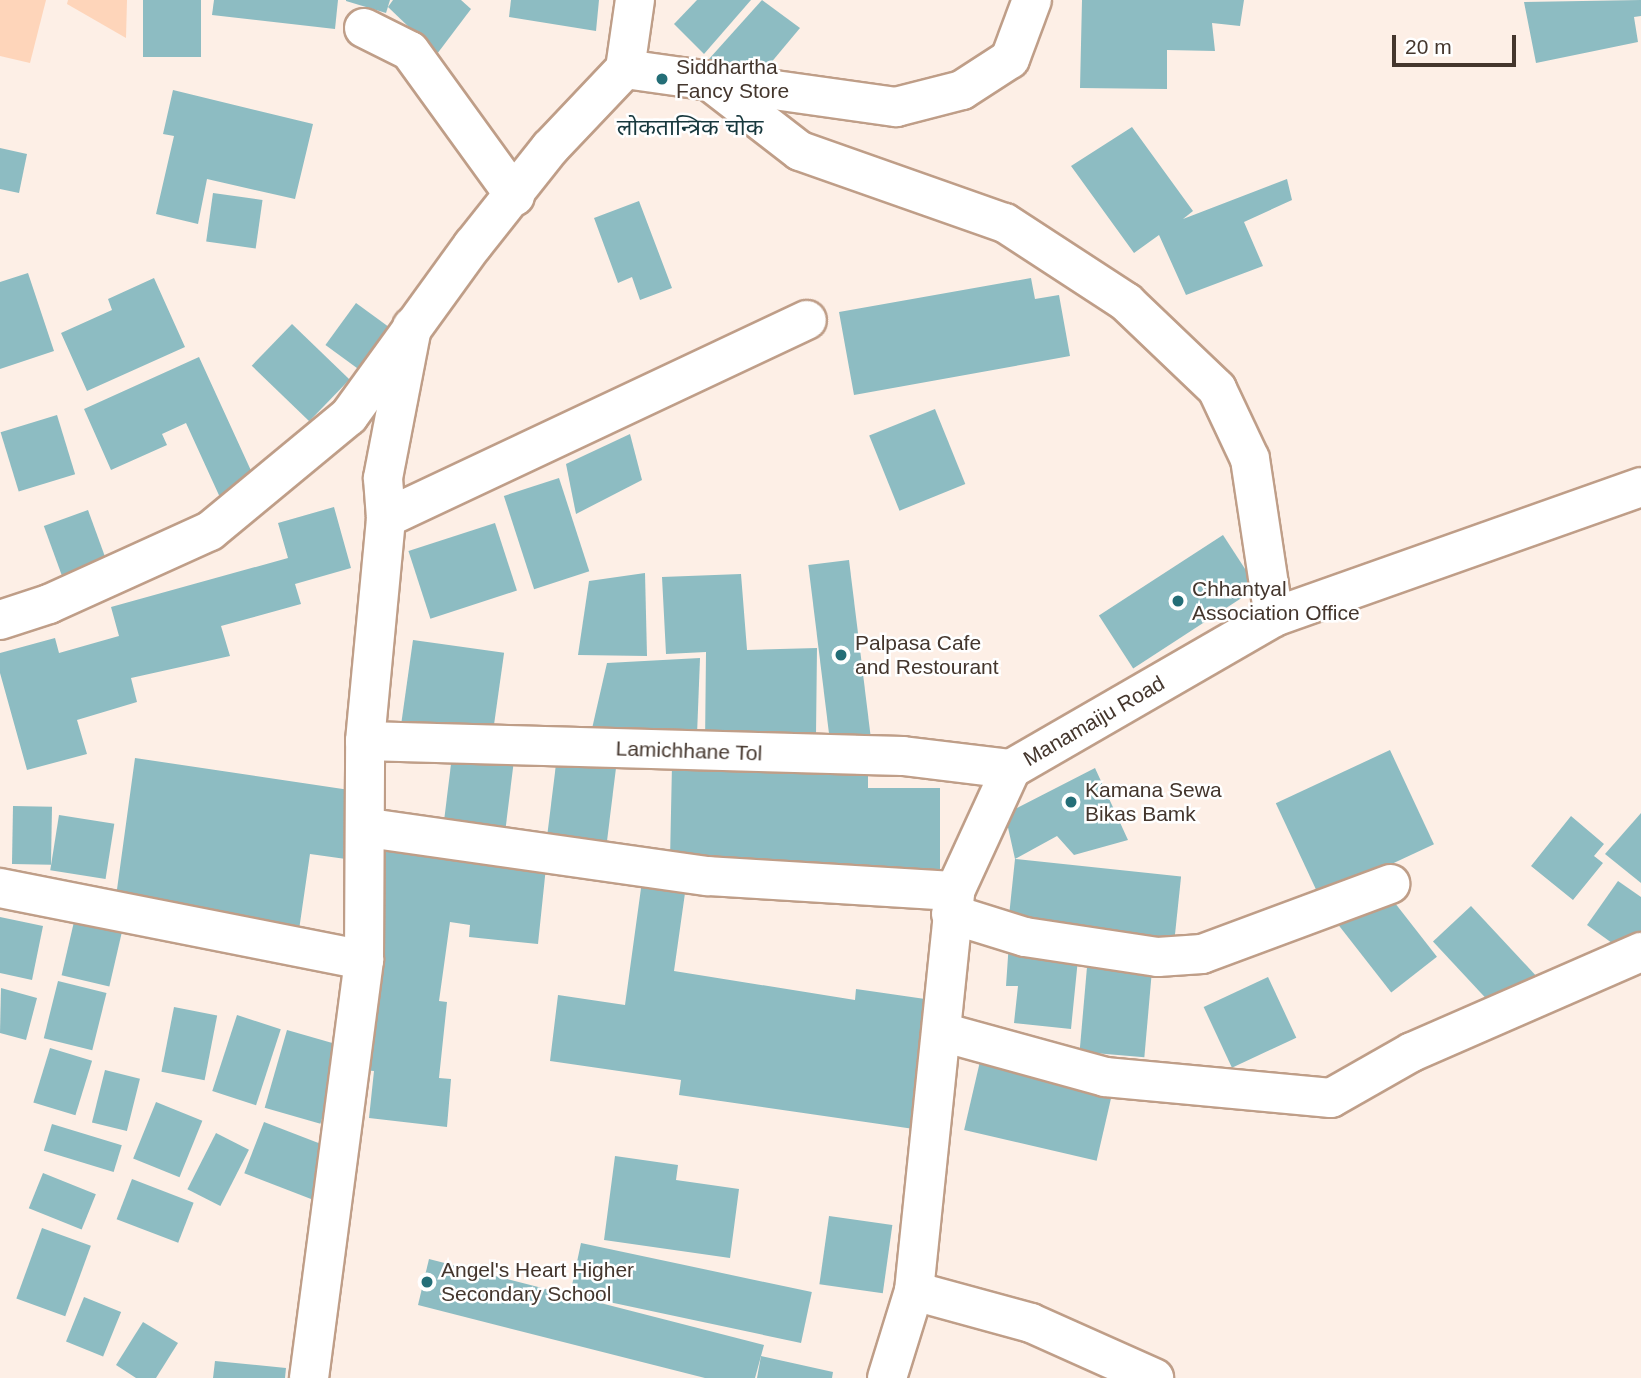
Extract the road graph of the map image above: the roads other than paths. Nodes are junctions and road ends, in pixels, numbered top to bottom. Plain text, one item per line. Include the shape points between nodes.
1 (635, 0) edge
2 (1032, 0) edge
3 (364, 28) dead end
4 (625, 69) junction
5 (708, 80) junction
6 (515, 196) junction
7 (807, 320) dead end
8 (412, 327) junction
9 (1641, 487) edge
10 (386, 518) junction
11 (1274, 617) junction
12 (0, 620) edge
13 (365, 741) junction
14 (1011, 769) junction
15 (369, 828) junction
16 (1390, 884) dead end
17 (0, 888) edge
18 (953, 903) junction
19 (1641, 952) edge
20 (363, 960) junction
21 (942, 1032) junction
22 (914, 1291) junction
23 (309, 1378) edge
24 (887, 1378) edge
25 (1154, 1378) edge

1 - 4 street
2 - 5 street via 1010,59 962,90 896,107
3 - 6 street via 410,51
4 - 5 street
4 - 6 street via 550,148
5 - 11 street via 800,151 1005,223 1126,302 1217,389 1251,459
6 - 8 street
7 - 10 street
8 - 10 street via 383,478
8 - 12 street via 349,416 210,531 49,604
9 - 11 street, Manamaiju Road
10 - 13 street
11 - 14 street, Manamaiju Road
13 - 14 street, Lamichhane Tol via 903,756
13 - 15 street
14 - 18 street, Manamaiju Road
15 - 18 street via 708,876
15 - 20 street
16 - 18 street via 1202,954 1169,956 1025,937
17 - 20 street
18 - 21 street, Manamaiju Road
19 - 21 street via 1412,1052 1331,1098 1105,1077
20 - 23 street
21 - 22 street, Manamaiju Road
22 - 24 street, Manamaiju Road
22 - 25 street via 1031,1322

